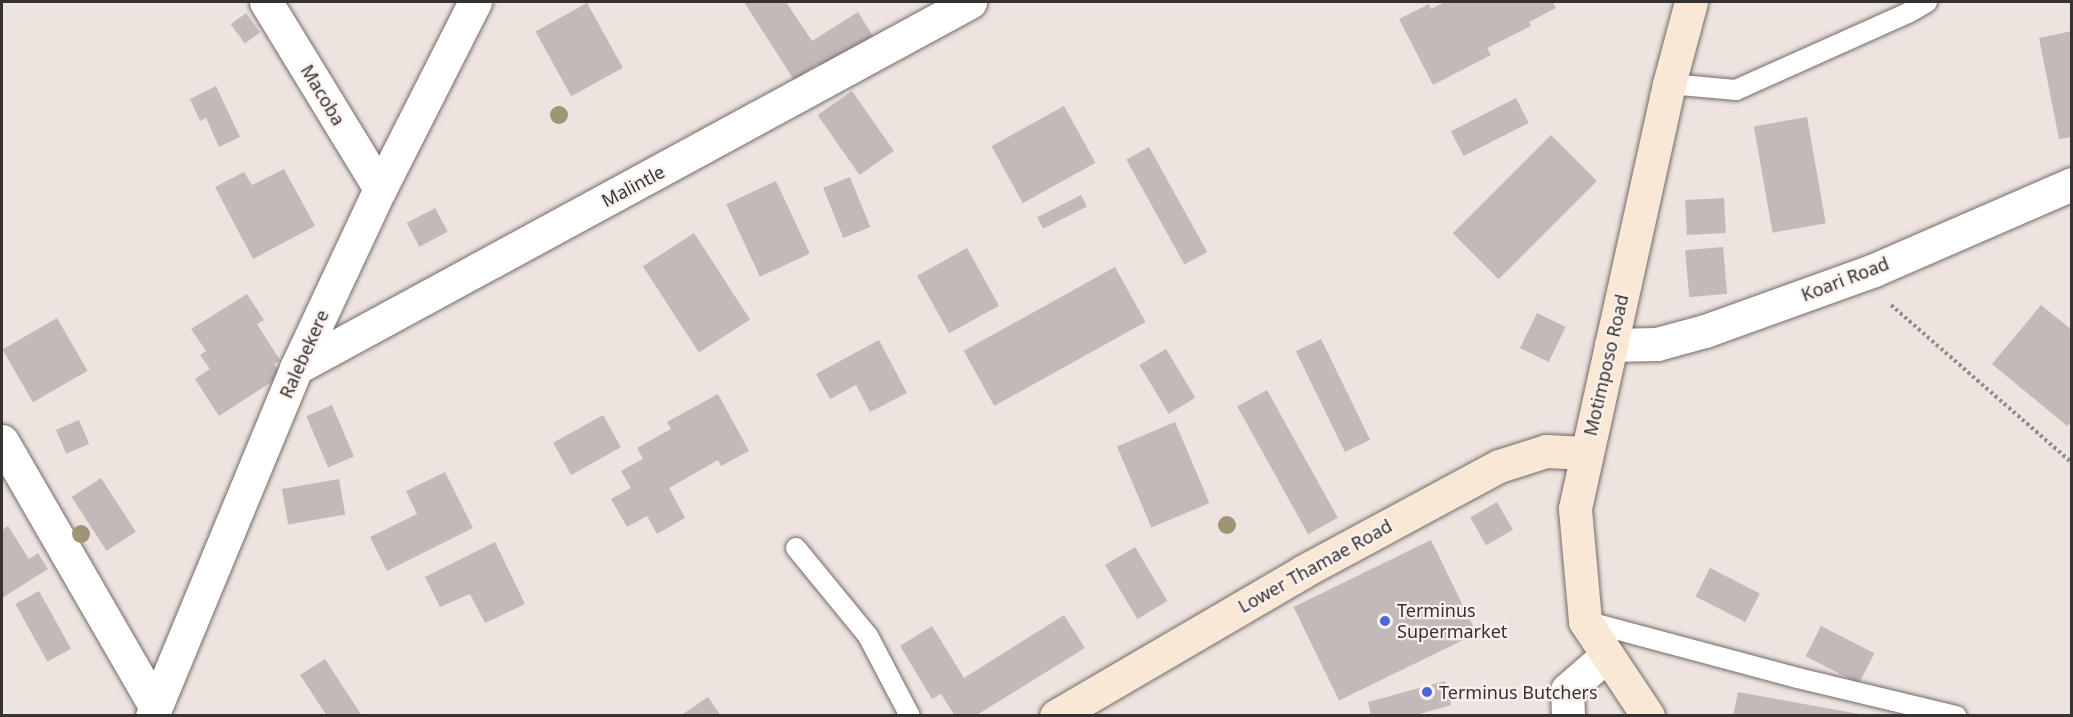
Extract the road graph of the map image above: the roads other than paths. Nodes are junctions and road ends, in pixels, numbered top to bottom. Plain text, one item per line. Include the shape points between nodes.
1 (266, 2) edge
2 (475, 2) edge
3 (970, 2) edge
4 (1691, 2) edge
5 (1927, 2) edge
6 (1669, 84) junction
7 (2072, 184) edge
8 (380, 189) junction
9 (1611, 345) junction
10 (296, 368) junction
11 (2, 441) edge
12 (1586, 453) junction
13 (796, 548) dead end
14 (1585, 621) junction
15 (1607, 655) junction
16 (153, 711) edge
17 (910, 716) edge
18 (1056, 716) edge
19 (1568, 716) edge
20 (1647, 716) edge
21 (1956, 716) edge

1 - 8 street, Macoba
2 - 8 street, Ralebekere
3 - 10 street, Malintle
4 - 6 street, Motimposo Road
5 - 6 lane via 1736,90
6 - 9 street, Motimposo Road
7 - 9 street, Koari Road via 1874,270 1705,331 1658,344
8 - 10 street, Ralebekere
9 - 12 street, Motimposo Road
10 - 16 street, Ralebekere
11 - 16 street
12 - 14 street, Motimposo Road via 1575,508
12 - 18 street, Lower Thamae Road via 1546,451 1499,466 1302,572
13 - 17 lane via 868,636
14 - 15 street, Motimposo Road
14 - 21 lane
15 - 19 street via 1567,690
15 - 20 street, Motimposo Road

